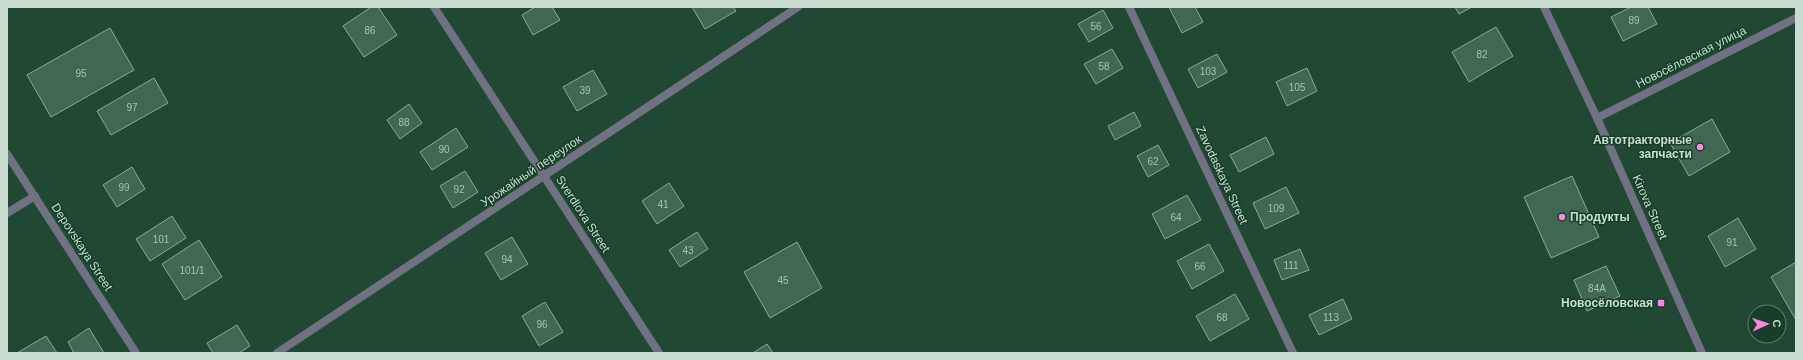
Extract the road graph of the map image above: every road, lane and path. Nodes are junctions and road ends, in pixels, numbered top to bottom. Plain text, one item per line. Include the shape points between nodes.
1 (434, 7) edge
2 (798, 7) edge
3 (1129, 7) edge
4 (1544, 7) edge
5 (1796, 18) edge
6 (1597, 118) junction
7 (7, 154) edge
8 (545, 177) junction
9 (35, 196) junction
10 (7, 213) edge
11 (136, 353) edge
12 (277, 353) edge
13 (659, 353) edge
14 (1293, 353) edge
15 (1702, 353) edge

1 - 8 street, Sverdlova Street
2 - 8 street, Урожайный переулок
3 - 14 street, Zavodaskaya Street
4 - 6 street, Kirova Street
5 - 6 street, Новосёловская улица
6 - 15 street, Kirova Street
7 - 9 street, Depovskaya Street
8 - 12 street, Урожайный переулок
8 - 13 street, Sverdlova Street
9 - 10 street
9 - 11 street, Depovskaya Street

